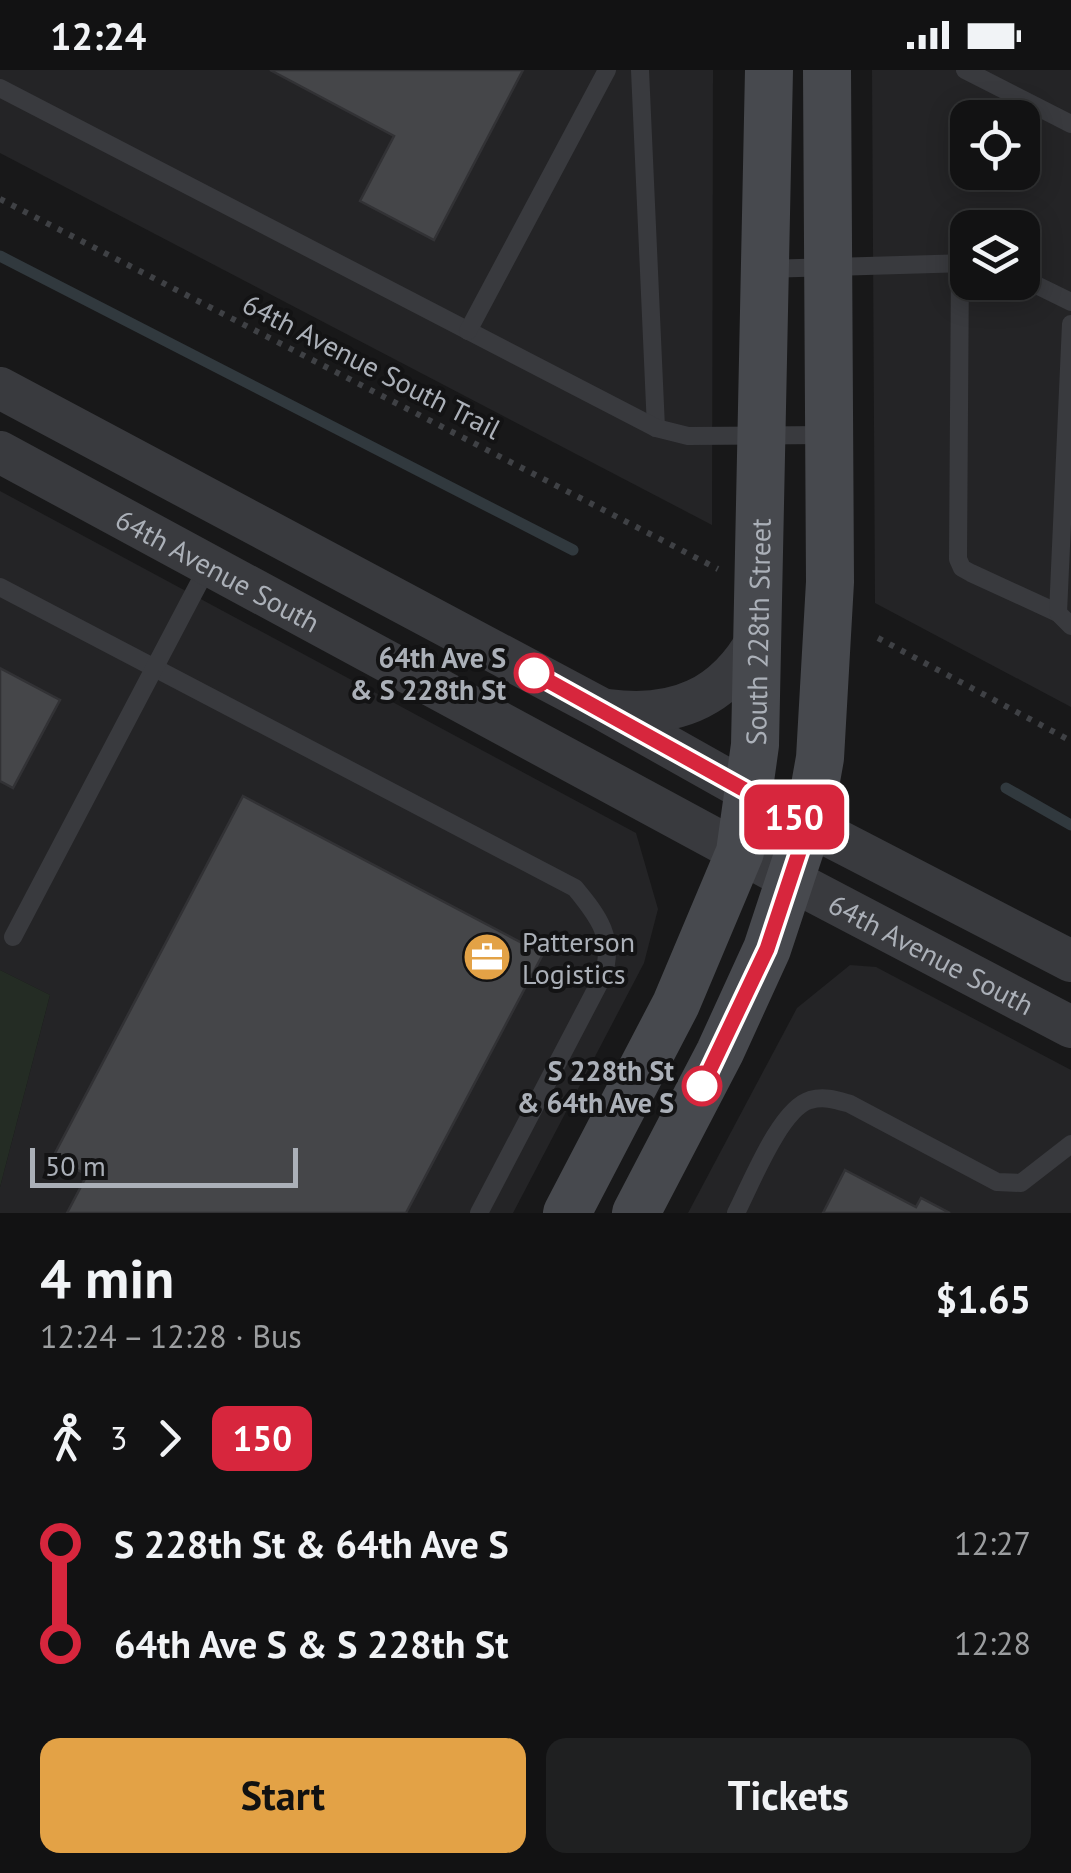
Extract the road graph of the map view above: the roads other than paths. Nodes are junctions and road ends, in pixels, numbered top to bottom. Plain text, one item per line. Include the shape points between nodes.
1 (607, 70) edge
2 (640, 70) edge
3 (769, 70) edge
4 (827, 70) edge
5 (965, 70) edge
6 (0, 88) edge
7 (1071, 124) edge
8 (950, 263) edge
9 (828, 264) junction
10 (764, 269) junction
11 (1040, 287) edge
12 (963, 300) edge
13 (1071, 302) edge
14 (1071, 324) edge
15 (468, 331) junction
16 (0, 388) edge
17 (656, 428) junction
18 (829, 434) junction
19 (764, 437) junction
20 (0, 452) edge
21 (208, 565) junction
22 (0, 587) edge
23 (1065, 619) edge
24 (758, 638) junction
25 (154, 668) junction
26 (602, 709) junction
27 (750, 793) junction
28 (808, 825) junction
29 (740, 852) junction
30 (791, 880) junction
31 (12, 937) dead end
32 (1071, 961) edge
33 (1071, 1028) edge
34 (1071, 1144) edge
35 (479, 1213) edge
36 (567, 1213) edge
37 (636, 1213) edge
38 (736, 1213) edge

1 - 15 lane
2 - 17 lane
3 - 10 main road, South 228th Street
4 - 9 main road
5 - 7 lane
6 - 15 lane
8 - 9 lane
9 - 10 lane
9 - 18 main road
10 - 19 main road, South 228th Street
11 - 13 lane
12 - 23 lane via 958,559 962,568
14 - 23 lane
15 - 17 lane
16 - 26 street, 64th Avenue South
17 - 19 lane via 688,436
18 - 19 lane
18 - 28 main road via 829,601 820,758
19 - 24 main road, South 228th Street
20 - 21 street, 64th Avenue South
21 - 25 lane
21 - 29 street, 64th Avenue South
22 - 25 lane
24 - 26 street via 743,664 702,698 635,714
24 - 27 main road, South 228th Street
25 - 31 lane
25 - 35 lane via 575,888 599,916 610,955 603,976
26 - 27 street, 64th Avenue South
27 - 28 street, 64th Avenue South
27 - 29 main road, South 228th Street
28 - 30 main road
28 - 32 street, 64th Avenue South
29 - 30 street, 64th Avenue South
29 - 36 main road, South 228th Street via 676,1004
30 - 33 street, 64th Avenue South
30 - 37 main road via 747,997
34 - 38 lane via 1021,1183 997,1182 850,1104 806,1100 786,1117

